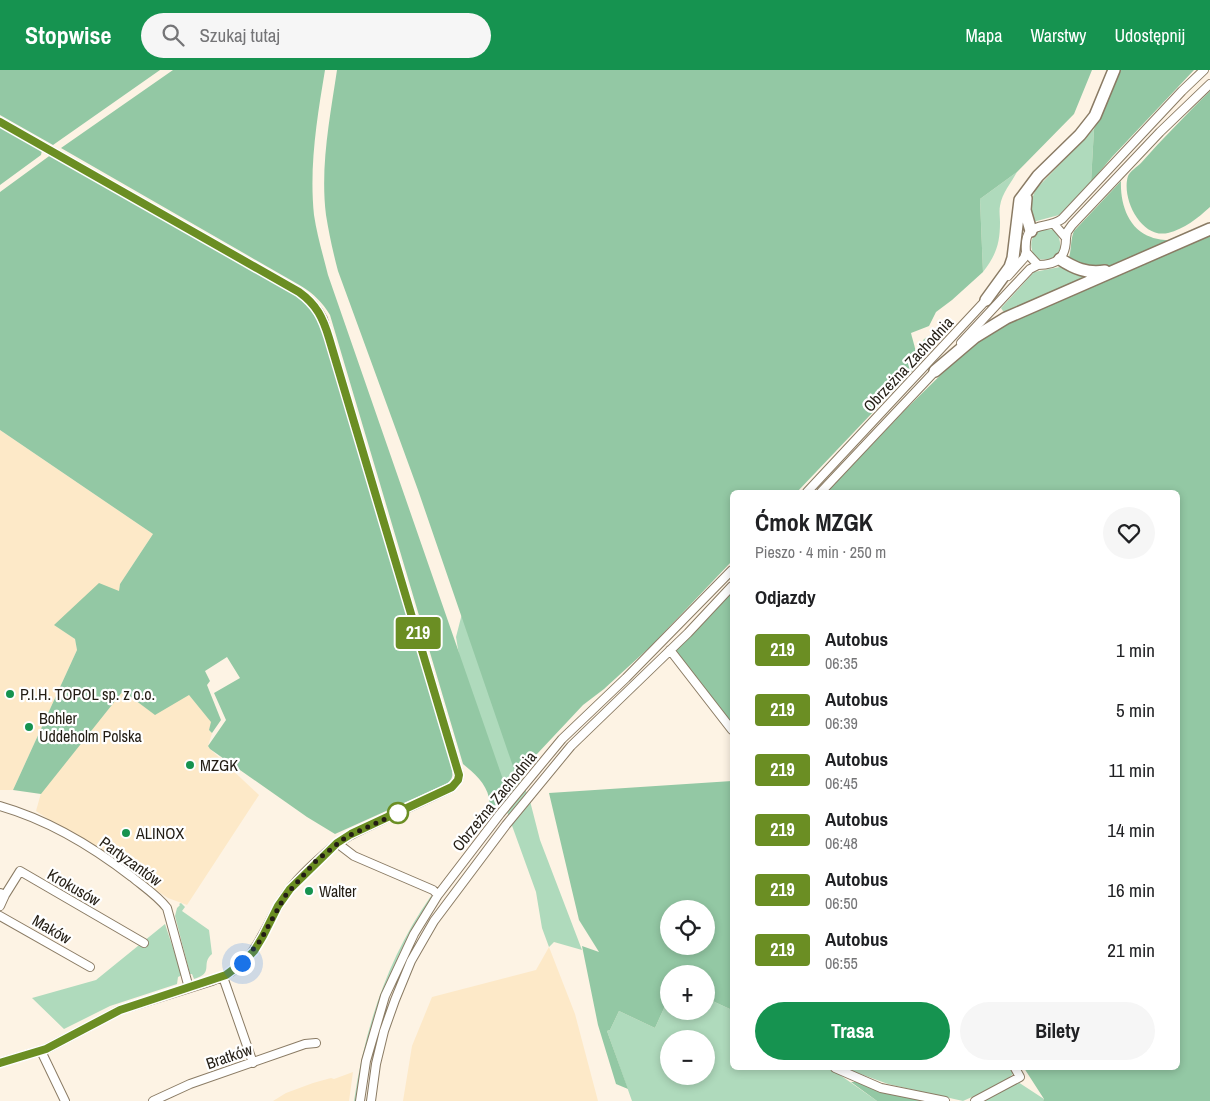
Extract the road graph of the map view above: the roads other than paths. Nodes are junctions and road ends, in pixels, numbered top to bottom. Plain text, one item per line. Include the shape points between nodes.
1 (1114, 70) edge
2 (1204, 70) edge
3 (1210, 84) edge
4 (0, 122) edge
5 (1028, 189) junction
6 (1054, 224) junction
7 (1210, 229) edge
8 (1031, 231) junction
9 (1066, 238) junction
10 (1026, 252) junction
11 (1060, 259) junction
12 (1038, 264) junction
13 (1126, 266) junction
14 (986, 300) junction
15 (935, 371) junction
16 (809, 490) edge
17 (823, 490) edge
18 (730, 572) edge
19 (730, 588) edge
20 (670, 650) junction
21 (730, 727) edge
22 (0, 806) edge
23 (337, 843) junction
24 (3, 894) edge
25 (438, 895) junction
26 (0, 906) edge
27 (0, 916) edge
28 (144, 943) dead end
29 (90, 967) dead end
30 (223, 977) junction
31 (189, 988) junction
32 (316, 1043) dead end
33 (41, 1051) junction
34 (0, 1063) edge
35 (253, 1063) junction
36 (840, 1070) edge
37 (1016, 1070) edge
38 (65, 1101) edge
39 (153, 1101) edge
40 (360, 1101) edge
41 (371, 1101) edge
42 (945, 1101) edge
43 (975, 1101) edge

1 - 5 highway via 1095,116
2 - 6 street
3 - 9 street via 1072,224
4 - 23 street via 299,292 314,304 323,319 459,775 456,784
5 - 8 highway via 1025,210
5 - 14 highway via 1020,200 1016,249 1010,267
6 - 8 street via 1042,224
6 - 9 street
7 - 13 highway
8 - 10 street via 1026,240
9 - 11 street via 1065,252
10 - 12 street
10 - 14 street, Obrzeżna Zachodnia via 1020,264
11 - 12 street
11 - 13 highway via 1073,267 1092,272
12 - 15 street, Obrzeżna Zachodnia
13 - 15 highway via 1006,318 974,337
14 - 16 street, Obrzeżna Zachodnia
15 - 17 street, Obrzeżna Zachodnia
18 - 25 street, Obrzeżna Zachodnia via 562,739
19 - 20 street, Obrzeżna Zachodnia
20 - 21 street
20 - 41 street, Obrzeżna Zachodnia via 548,772 434,921 398,991 384,1031
22 - 31 street, Partyzantów via 25,814 83,842 160,899 167,908
23 - 25 street via 354,856
23 - 30 street via 288,891 249,956
24 - 26 street
24 - 28 street, Krokusów via 20,871
25 - 40 street, Obrzeżna Zachodnia via 414,934 387,990 366,1061
27 - 29 street, Maków
30 - 31 street
30 - 35 street
31 - 33 street via 120,1010
32 - 35 street, Bratków
33 - 34 street
33 - 38 street
35 - 39 street, Bratków via 190,1084
36 - 42 street via 881,1088
37 - 43 street via 1020,1077

